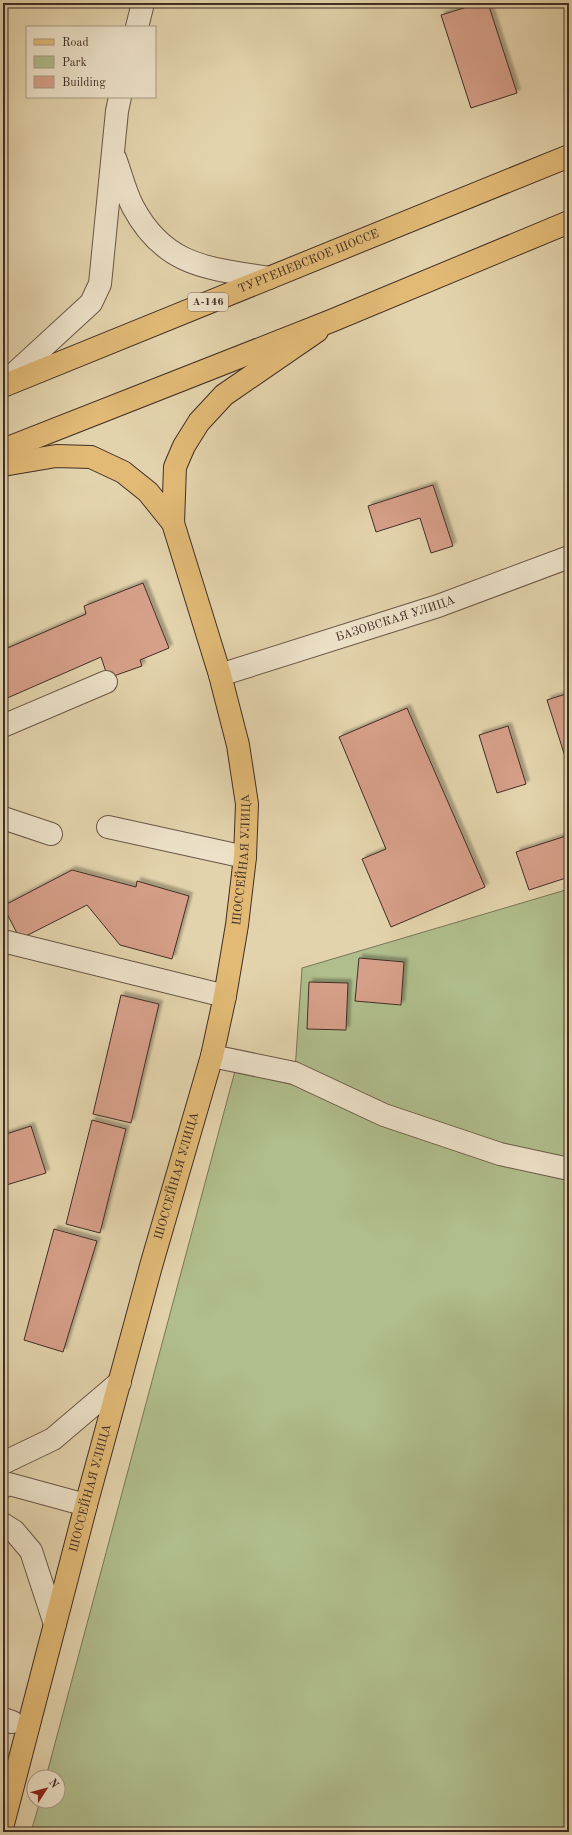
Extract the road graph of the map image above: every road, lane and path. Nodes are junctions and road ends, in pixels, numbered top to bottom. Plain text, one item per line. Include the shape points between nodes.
1 (143, 3) edge
2 (137, 26) edge
3 (120, 98) edge
4 (113, 153) junction
5 (569, 156) edge
6 (569, 222) edge
7 (268, 278) junction
8 (331, 322) junction
9 (3, 385) edge
10 (3, 450) edge
11 (3, 465) edge
12 (173, 524) junction
13 (569, 557) edge
14 (220, 676) junction
15 (106, 682) dead end
16 (3, 726) edge
17 (3, 818) edge
18 (108, 827) dead end
19 (51, 834) dead end
20 (245, 857) junction
21 (3, 940) edge
22 (225, 996) junction
23 (212, 1056) junction
24 (569, 1169) edge
25 (120, 1382) junction
26 (3, 1464) edge
27 (3, 1487) edge
28 (86, 1505) junction
29 (3, 1524) edge
30 (55, 1624) junction
31 (3, 1824) edge

1 - 2 street
3 - 4 street
4 - 7 street via 132,206 147,229 164,248 207,268
4 - 9 street via 100,284 92,303
5 - 7 main road, ТУРГЕНЕВСКОЕ ШОССЕ / А-146
6 - 8 main road
7 - 9 main road, ТУРГЕНЕВСКОЕ ШОССЕ / А-146
8 - 10 main road
8 - 12 main road via 224,395 199,422 175,467
11 - 12 main road via 56,456 91,457 123,472 148,492
12 - 14 main road, ШОССЕЙНАЯ УЛИЦА
13 - 14 street, БАЗОВСКАЯ УЛИЦА via 438,606
14 - 20 main road, ШОССЕЙНАЯ УЛИЦА via 238,745 247,804
15 - 16 street
17 - 19 street
18 - 20 street
20 - 22 main road, ШОССЕЙНАЯ УЛИЦА
21 - 22 street
22 - 23 main road, ШОССЕЙНАЯ УЛИЦА
23 - 24 street via 294,1073 384,1115 500,1154
23 - 25 main road, ШОССЕЙНАЯ УЛИЦА
25 - 26 street via 53,1439
25 - 28 main road, ШОССЕЙНАЯ УЛИЦА
27 - 28 street via 9,1484
28 - 30 main road, ШОССЕЙНАЯ УЛИЦА
29 - 30 street via 14,1531 31,1551
30 - 31 main road, ШОССЕЙНАЯ УЛИЦА

